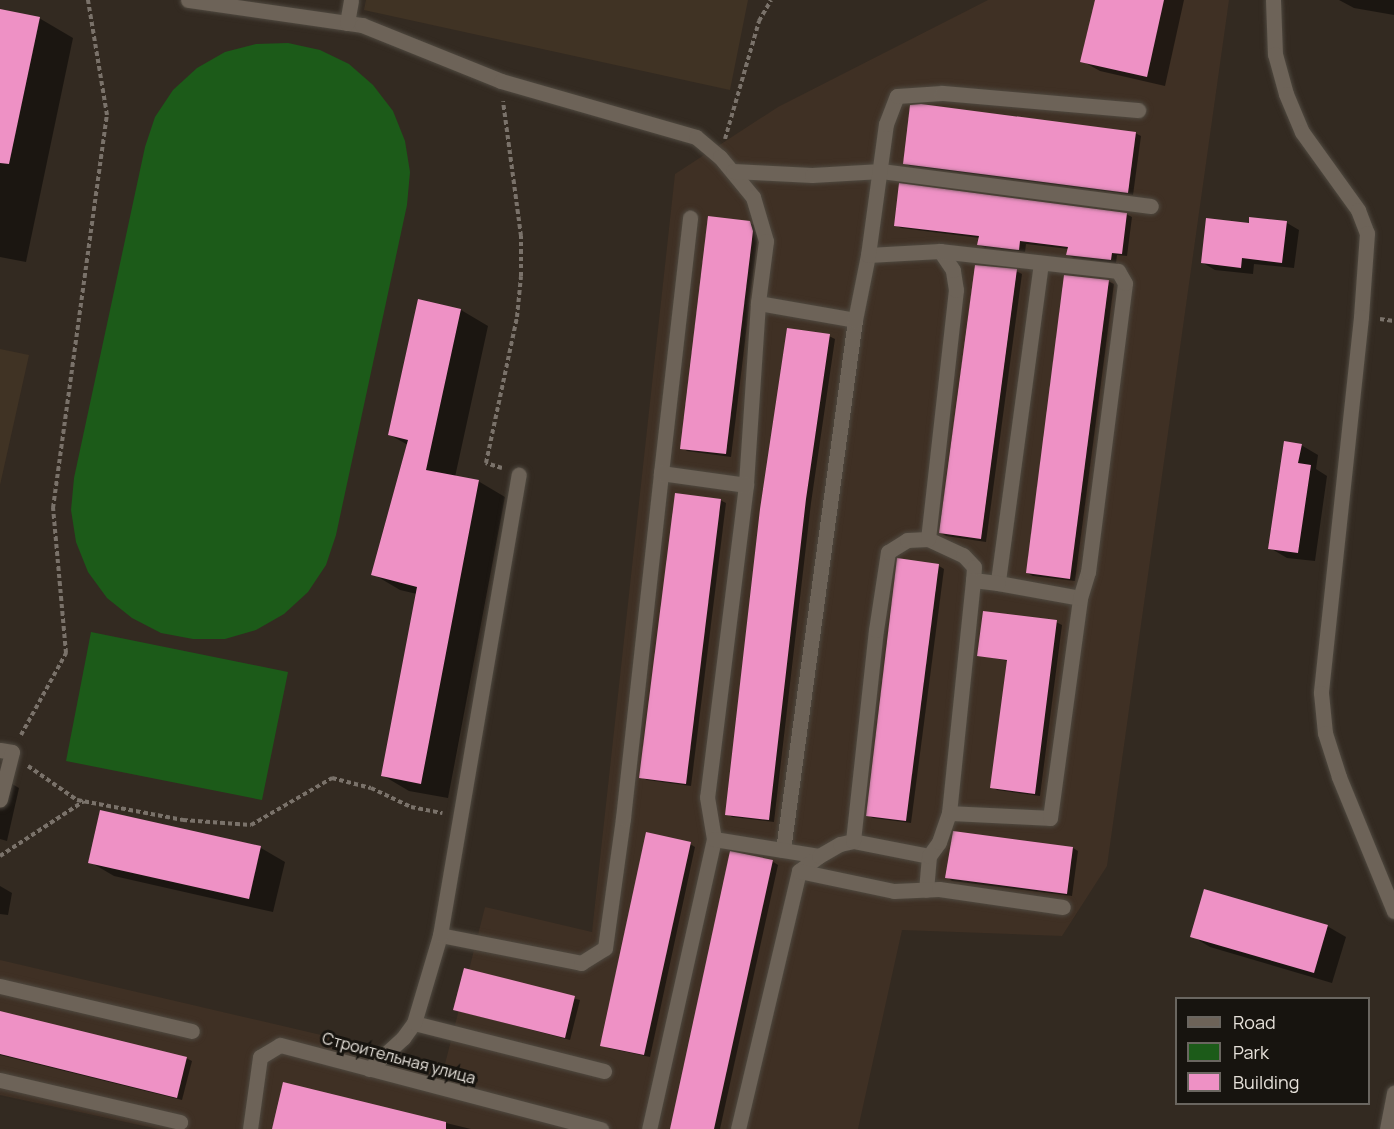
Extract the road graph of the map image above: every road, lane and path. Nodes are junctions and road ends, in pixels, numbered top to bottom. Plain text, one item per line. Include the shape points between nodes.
1 (88, 0) edge
2 (188, 0) edge
3 (351, 0) edge
4 (771, 0) edge
5 (1273, 0) edge
6 (347, 23) junction
7 (501, 81) junction
8 (1138, 110) dead end
9 (720, 157) junction
10 (733, 171) junction
11 (881, 171) junction
12 (1151, 207) dead end
13 (690, 218) dead end
14 (940, 251) junction
15 (868, 255) junction
16 (1041, 263) junction
17 (758, 303) junction
18 (855, 320) junction
19 (661, 473) junction
20 (519, 474) joint
21 (746, 485) junction
22 (928, 539) junction
23 (973, 580) junction
24 (998, 583) junction
25 (1080, 597) junction
26 (6, 751) edge
27 (0, 799) edge
28 (84, 801) junction
29 (949, 813) junction
30 (461, 817) junction
31 (714, 839) junction
32 (853, 841) junction
33 (783, 850) junction
34 (0, 856) edge
35 (819, 856) junction
36 (929, 856) junction
37 (799, 871) junction
38 (926, 890) junction
39 (1063, 907) dead end
40 (1394, 911) edge
41 (440, 935) junction
42 (0, 986) edge
43 (414, 1023) junction
44 (192, 1031) dead end
45 (369, 1069) junction
46 (604, 1071) dead end
47 (0, 1080) edge
48 (1394, 1093) edge
49 (180, 1122) dead end
50 (250, 1129) edge
51 (601, 1129) edge
52 (649, 1129) edge
53 (738, 1129) edge
54 (1387, 1129) edge

1 - 26 path via 106,115 53,508 66,653
2 - 6 street
3 - 6 street
4 - 9 path via 759,21
5 - 40 street via 1275,54 1286,94 1302,132 1358,210 1367,233 1362,316 1320,693 1325,733 1339,777
6 - 7 street via 362,25
7 - 9 street via 696,137
7 - 20 path via 521,236 522,276 486,463
8 - 11 street via 942,93 897,96 886,124
9 - 10 street
10 - 11 street via 812,175
10 - 17 street via 753,197 766,241
11 - 12 street
11 - 15 street
13 - 19 street
14 - 15 street
14 - 16 street
14 - 22 street via 953,270 956,290
15 - 18 street
16 - 24 street
16 - 25 street via 1118,271 1125,283 1088,572
17 - 18 street
17 - 21 street
18 - 33 street
19 - 21 street
19 - 41 street via 605,948 581,963
20 - 30 street
21 - 31 street via 707,796
22 - 23 street via 963,555 975,567
22 - 32 street via 907,540 888,552
23 - 24 street
23 - 29 street
24 - 25 street
25 - 29 street via 1050,818
26 - 27 street
26 - 28 path
28 - 30 path via 183,820 251,825 332,778 371,788 411,807
28 - 34 path
29 - 36 street via 939,842
30 - 41 street
31 - 33 street
31 - 52 street
32 - 35 street
32 - 36 street
33 - 35 street
35 - 37 street
36 - 38 street
37 - 38 street via 894,891
37 - 53 street
38 - 39 street
41 - 43 street
42 - 44 street
43 - 45 street
43 - 46 street
45 - 50 street, Строительная улица via 280,1045 260,1057
45 - 51 street, Строительная улица
47 - 49 street
48 - 54 street

